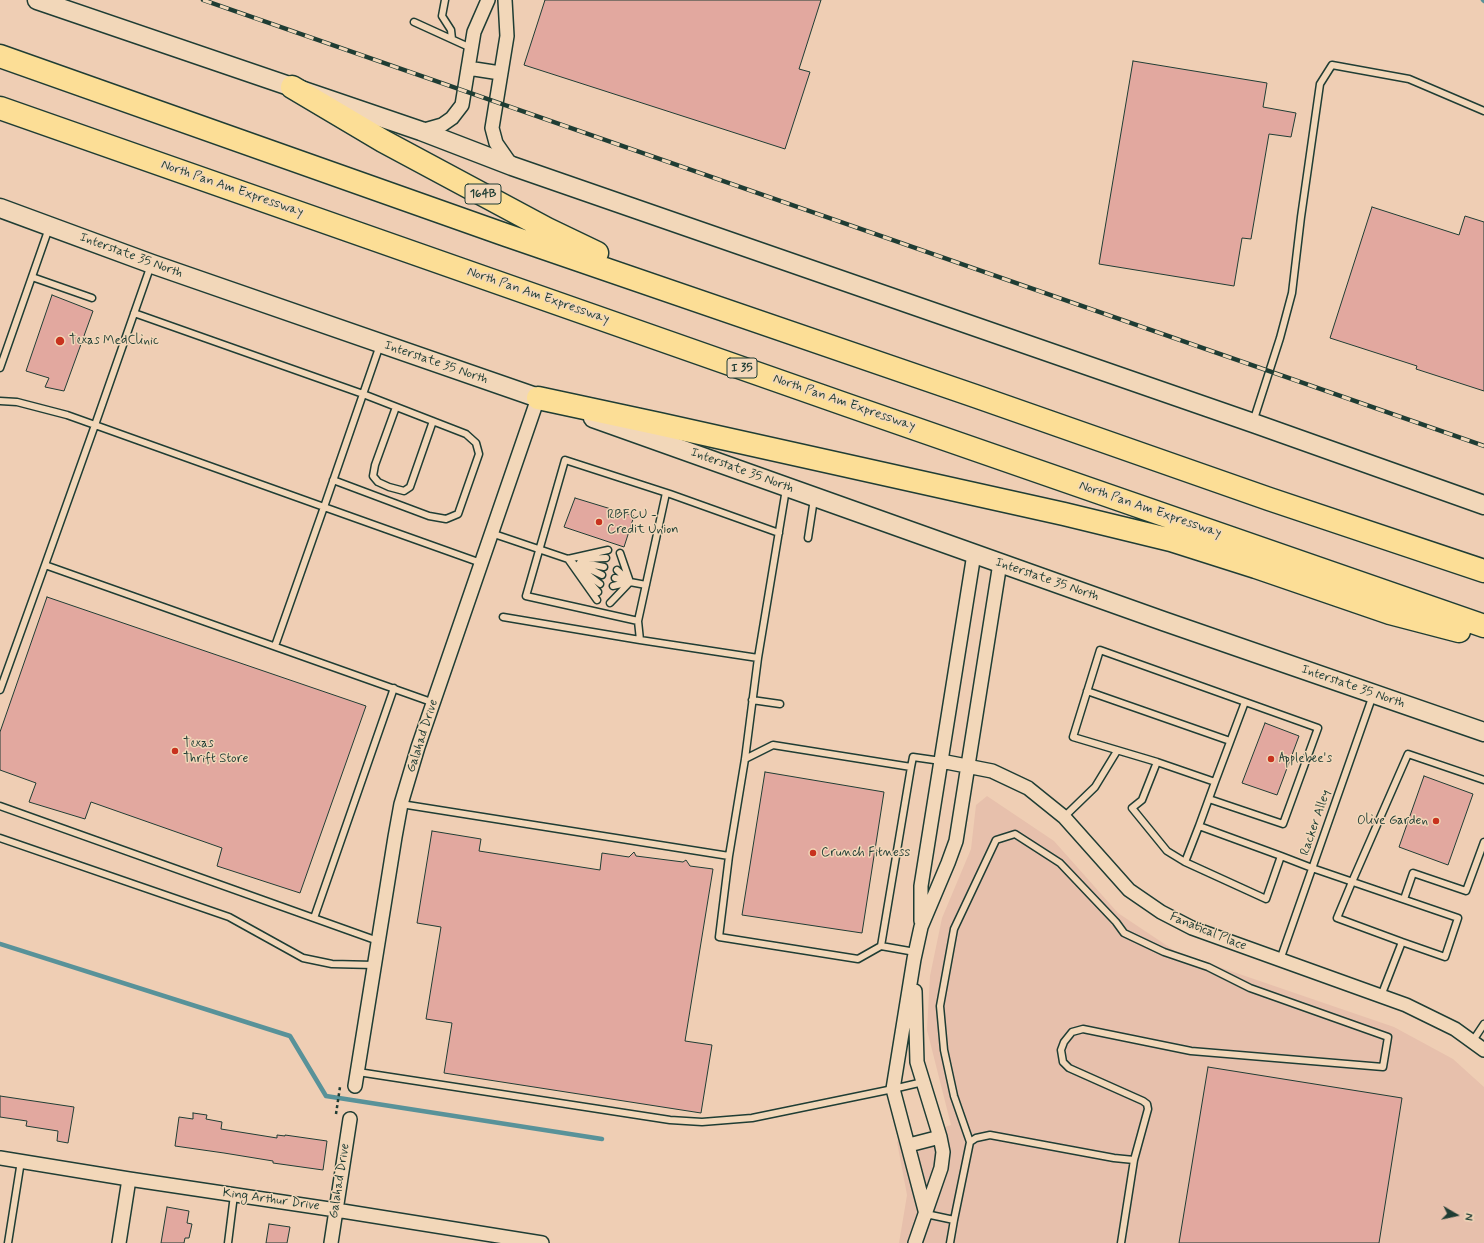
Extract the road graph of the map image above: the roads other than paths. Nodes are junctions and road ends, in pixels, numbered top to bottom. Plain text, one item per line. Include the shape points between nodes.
1 (37, 0) edge
2 (445, 0) edge
3 (488, 0) edge
4 (505, 0) edge
5 (414, 22) dead end
6 (452, 39) junction
7 (471, 48) junction
8 (0, 56) edge
9 (468, 68) junction
10 (500, 73) junction
11 (292, 87) junction
12 (0, 108) edge
13 (1484, 111) edge
14 (421, 131) junction
15 (512, 166) junction
16 (0, 208) edge
17 (50, 226) junction
18 (152, 264) junction
19 (32, 277) junction
20 (679, 294) junction
21 (92, 298) dead end
22 (134, 313) junction
23 (381, 344) junction
24 (0, 368) edge
25 (363, 394) junction
26 (538, 398) junction
27 (0, 401) edge
28 (396, 407) junction
29 (433, 421) junction
30 (1252, 423) junction
31 (95, 424) junction
32 (333, 480) junction
33 (786, 487) junction
34 (666, 493) junction
35 (815, 497) junction
36 (1484, 505) edge
37 (324, 507) junction
38 (491, 533) junction
39 (779, 533) junction
40 (808, 538) dead end
41 (538, 550) junction
42 (608, 550) dead end
43 (620, 553) dead end
44 (974, 554) junction
45 (606, 558) dead end
46 (568, 560) junction
47 (618, 561) dead end
48 (481, 563) junction
49 (1000, 563) junction
50 (45, 565) junction
51 (604, 567) dead end
52 (617, 570) dead end
53 (1484, 571) edge
54 (602, 575) dead end
55 (615, 578) dead end
56 (630, 582) junction
57 (600, 584) dead end
58 (646, 585) junction
59 (613, 586) dead end
60 (598, 592) dead end
61 (612, 594) dead end
62 (597, 600) dead end
63 (610, 603) dead end
64 (502, 617) dead end
65 (638, 620) junction
66 (1484, 626) edge
67 (1484, 638) edge
68 (640, 640) junction
69 (274, 646) junction
70 (758, 658) junction
71 (394, 688) junction
72 (0, 690) edge
73 (1087, 691) junction
74 (1373, 694) junction
75 (752, 700) junction
76 (1245, 702) junction
77 (434, 703) junction
78 (780, 704) dead end
79 (1484, 732) edge
80 (1230, 741) junction
81 (1117, 751) junction
82 (745, 759) junction
83 (941, 761) junction
84 (1157, 762) junction
85 (968, 766) junction
86 (911, 767) junction
87 (1484, 780) edge
88 (1215, 782) junction
89 (1208, 799) junction
90 (401, 804) junction
91 (0, 806) edge
92 (1064, 818) junction
93 (1199, 826) junction
94 (0, 838) edge
95 (1484, 842) edge
96 (729, 856) junction
97 (1281, 856) junction
98 (1185, 862) junction
99 (1312, 868) junction
100 (1352, 882) junction
101 (1404, 899) junction
102 (314, 918) junction
103 (921, 927) junction
104 (378, 941) junction
105 (1402, 942) junction
106 (881, 946) junction
107 (915, 956) junction
108 (1280, 960) junction
109 (374, 964) junction
110 (1381, 996) junction
111 (1484, 1024) edge
112 (1472, 1042) junction
113 (1484, 1050) edge
114 (358, 1072) junction
115 (923, 1082) junction
116 (355, 1086) dead end
117 (893, 1089) junction
118 (350, 1119) dead end
119 (940, 1137) junction
120 (970, 1142) junction
121 (909, 1145) junction
122 (0, 1158) edge
123 (1134, 1160) junction
124 (21, 1161) junction
125 (129, 1179) junction
126 (234, 1195) junction
127 (336, 1210) junction
128 (926, 1214) junction
129 (954, 1220) junction
130 (8, 1243) edge
131 (119, 1243) edge
132 (228, 1243) edge
133 (331, 1243) edge
134 (542, 1243) edge
135 (915, 1243) edge
136 (950, 1243) edge
137 (1121, 1243) edge

1 - 11 main road
2 - 6 lane via 442,16 451,30
3 - 7 street via 474,32
4 - 10 street via 507,36
5 - 6 lane
6 - 7 lane
7 - 9 street
8 - 20 highway
9 - 10 street
9 - 14 street via 462,105 458,112 442,125
10 - 15 street via 492,128 496,143
11 - 14 main road
11 - 20 highway, 164B via 383,140 540,225
12 - 66 highway, North Pan Am Expressway / I 35
13 - 30 lane via 1409,79 1332,65 1320,84 1292,293
14 - 15 main road
15 - 30 main road
16 - 17 main road, Interstate 35 North
17 - 18 main road, Interstate 35 North
17 - 19 lane
18 - 22 lane
18 - 23 main road, Interstate 35 North
19 - 21 lane
19 - 24 lane
20 - 53 highway
22 - 25 lane
22 - 31 lane
23 - 25 lane
23 - 26 main road, Interstate 35 North
25 - 28 lane
25 - 32 lane
26 - 33 main road, Interstate 35 North
26 - 38 street, Galahad Drive
26 - 67 highway via 1171,540 1390,613
27 - 31 lane via 17,402
28 - 29 lane
28 - 29 lane via 373,476 378,482 389,487 404,491 410,487
29 - 32 lane via 466,434 476,443 479,454 458,514 446,518 429,516
30 - 36 main road
31 - 37 lane
31 - 50 lane
32 - 37 lane
33 - 35 main road, Interstate 35 North
33 - 39 lane
34 - 39 lane
34 - 41 lane via 565,460
34 - 58 lane
35 - 40 lane
35 - 44 main road, Interstate 35 North
37 - 48 lane
37 - 69 lane
38 - 41 lane
38 - 48 street, Galahad Drive
39 - 70 lane
41 - 46 lane
41 - 65 lane via 526,596
42 - 46 lane
43 - 56 lane
44 - 49 main road, Interstate 35 North
44 - 83 street
45 - 46 lane
46 - 51 lane
46 - 54 lane
46 - 57 lane
46 - 60 lane
46 - 62 lane
47 - 56 lane
48 - 77 street, Galahad Drive
49 - 74 main road, Interstate 35 North
49 - 85 street
50 - 69 lane
50 - 72 lane
52 - 56 lane
55 - 56 lane
56 - 58 lane
56 - 59 lane
56 - 61 lane
56 - 63 lane
58 - 65 lane
64 - 68 lane
65 - 68 lane
68 - 70 lane
69 - 71 lane
70 - 75 lane
71 - 77 lane
71 - 102 lane
73 - 76 lane via 1100,650
73 - 80 lane
73 - 81 lane via 1073,737
74 - 79 main road, Interstate 35 North
74 - 99 lane, Racker Alley
75 - 78 lane
75 - 82 lane
76 - 80 lane
76 - 89 lane via 1318,728 1283,824
77 - 90 street, Galahad Drive
80 - 88 lane
81 - 84 lane
81 - 92 lane via 1094,787
82 - 86 lane via 773,746
82 - 96 lane
83 - 85 street, Fanatical Place
83 - 86 lane via 912,757
83 - 103 street via 921,886
84 - 88 lane
84 - 98 lane via 1142,800 1132,808 1167,851
85 - 92 street, Fanatical Place via 992,771 1028,788
85 - 103 street via 956,841
86 - 106 lane
87 - 100 lane via 1408,754
88 - 89 lane
89 - 93 lane
90 - 96 lane
90 - 104 street, Galahad Drive
91 - 102 lane
92 - 108 street, Fanatical Place via 1129,890 1161,912 1192,928
93 - 97 lane
93 - 98 lane
94 - 109 lane via 229,917 303,958 332,964
95 - 101 lane via 1466,891 1413,873
96 - 106 lane via 719,937 858,959
97 - 98 lane via 1266,899
97 - 99 lane
99 - 100 lane
99 - 108 lane, Racker Alley
100 - 101 lane
100 - 105 lane via 1337,918
101 - 105 lane via 1458,918 1445,957
102 - 104 lane
103 - 107 street
104 - 109 street, Galahad Drive
105 - 110 lane
106 - 107 lane
107 - 115 street via 917,1062
107 - 117 street
108 - 110 street, Fanatical Place
109 - 114 street, Galahad Drive
110 - 112 street, Fanatical Place via 1413,1008
111 - 112 lane
112 - 113 street, Fanatical Place
114 - 116 street, Galahad Drive
114 - 117 lane via 670,1120 702,1122 752,1118
115 - 117 lane
115 - 119 street
117 - 121 street
118 - 127 street, Galahad Drive
119 - 121 street
119 - 128 street via 943,1152 942,1168
120 - 123 lane via 990,1135
120 - 123 lane via 954,1096 944,1050 940,1006 954,928 996,840 1015,834 1060,863 1124,933 1164,952 1208,967 1250,988 1388,1037 1383,1067 1191,1051 1083,1029 1072,1032 1061,1050 1066,1065 1146,1104 1148,1109
120 - 129 lane
121 - 128 street
122 - 124 street, King Arthur Drive
123 - 137 lane
124 - 125 street, King Arthur Drive
124 - 130 lane
125 - 126 street, King Arthur Drive
125 - 131 street
126 - 127 street, King Arthur Drive
126 - 132 lane
127 - 133 street, Galahad Drive
127 - 134 street, King Arthur Drive
128 - 129 lane
128 - 135 street
129 - 136 lane

